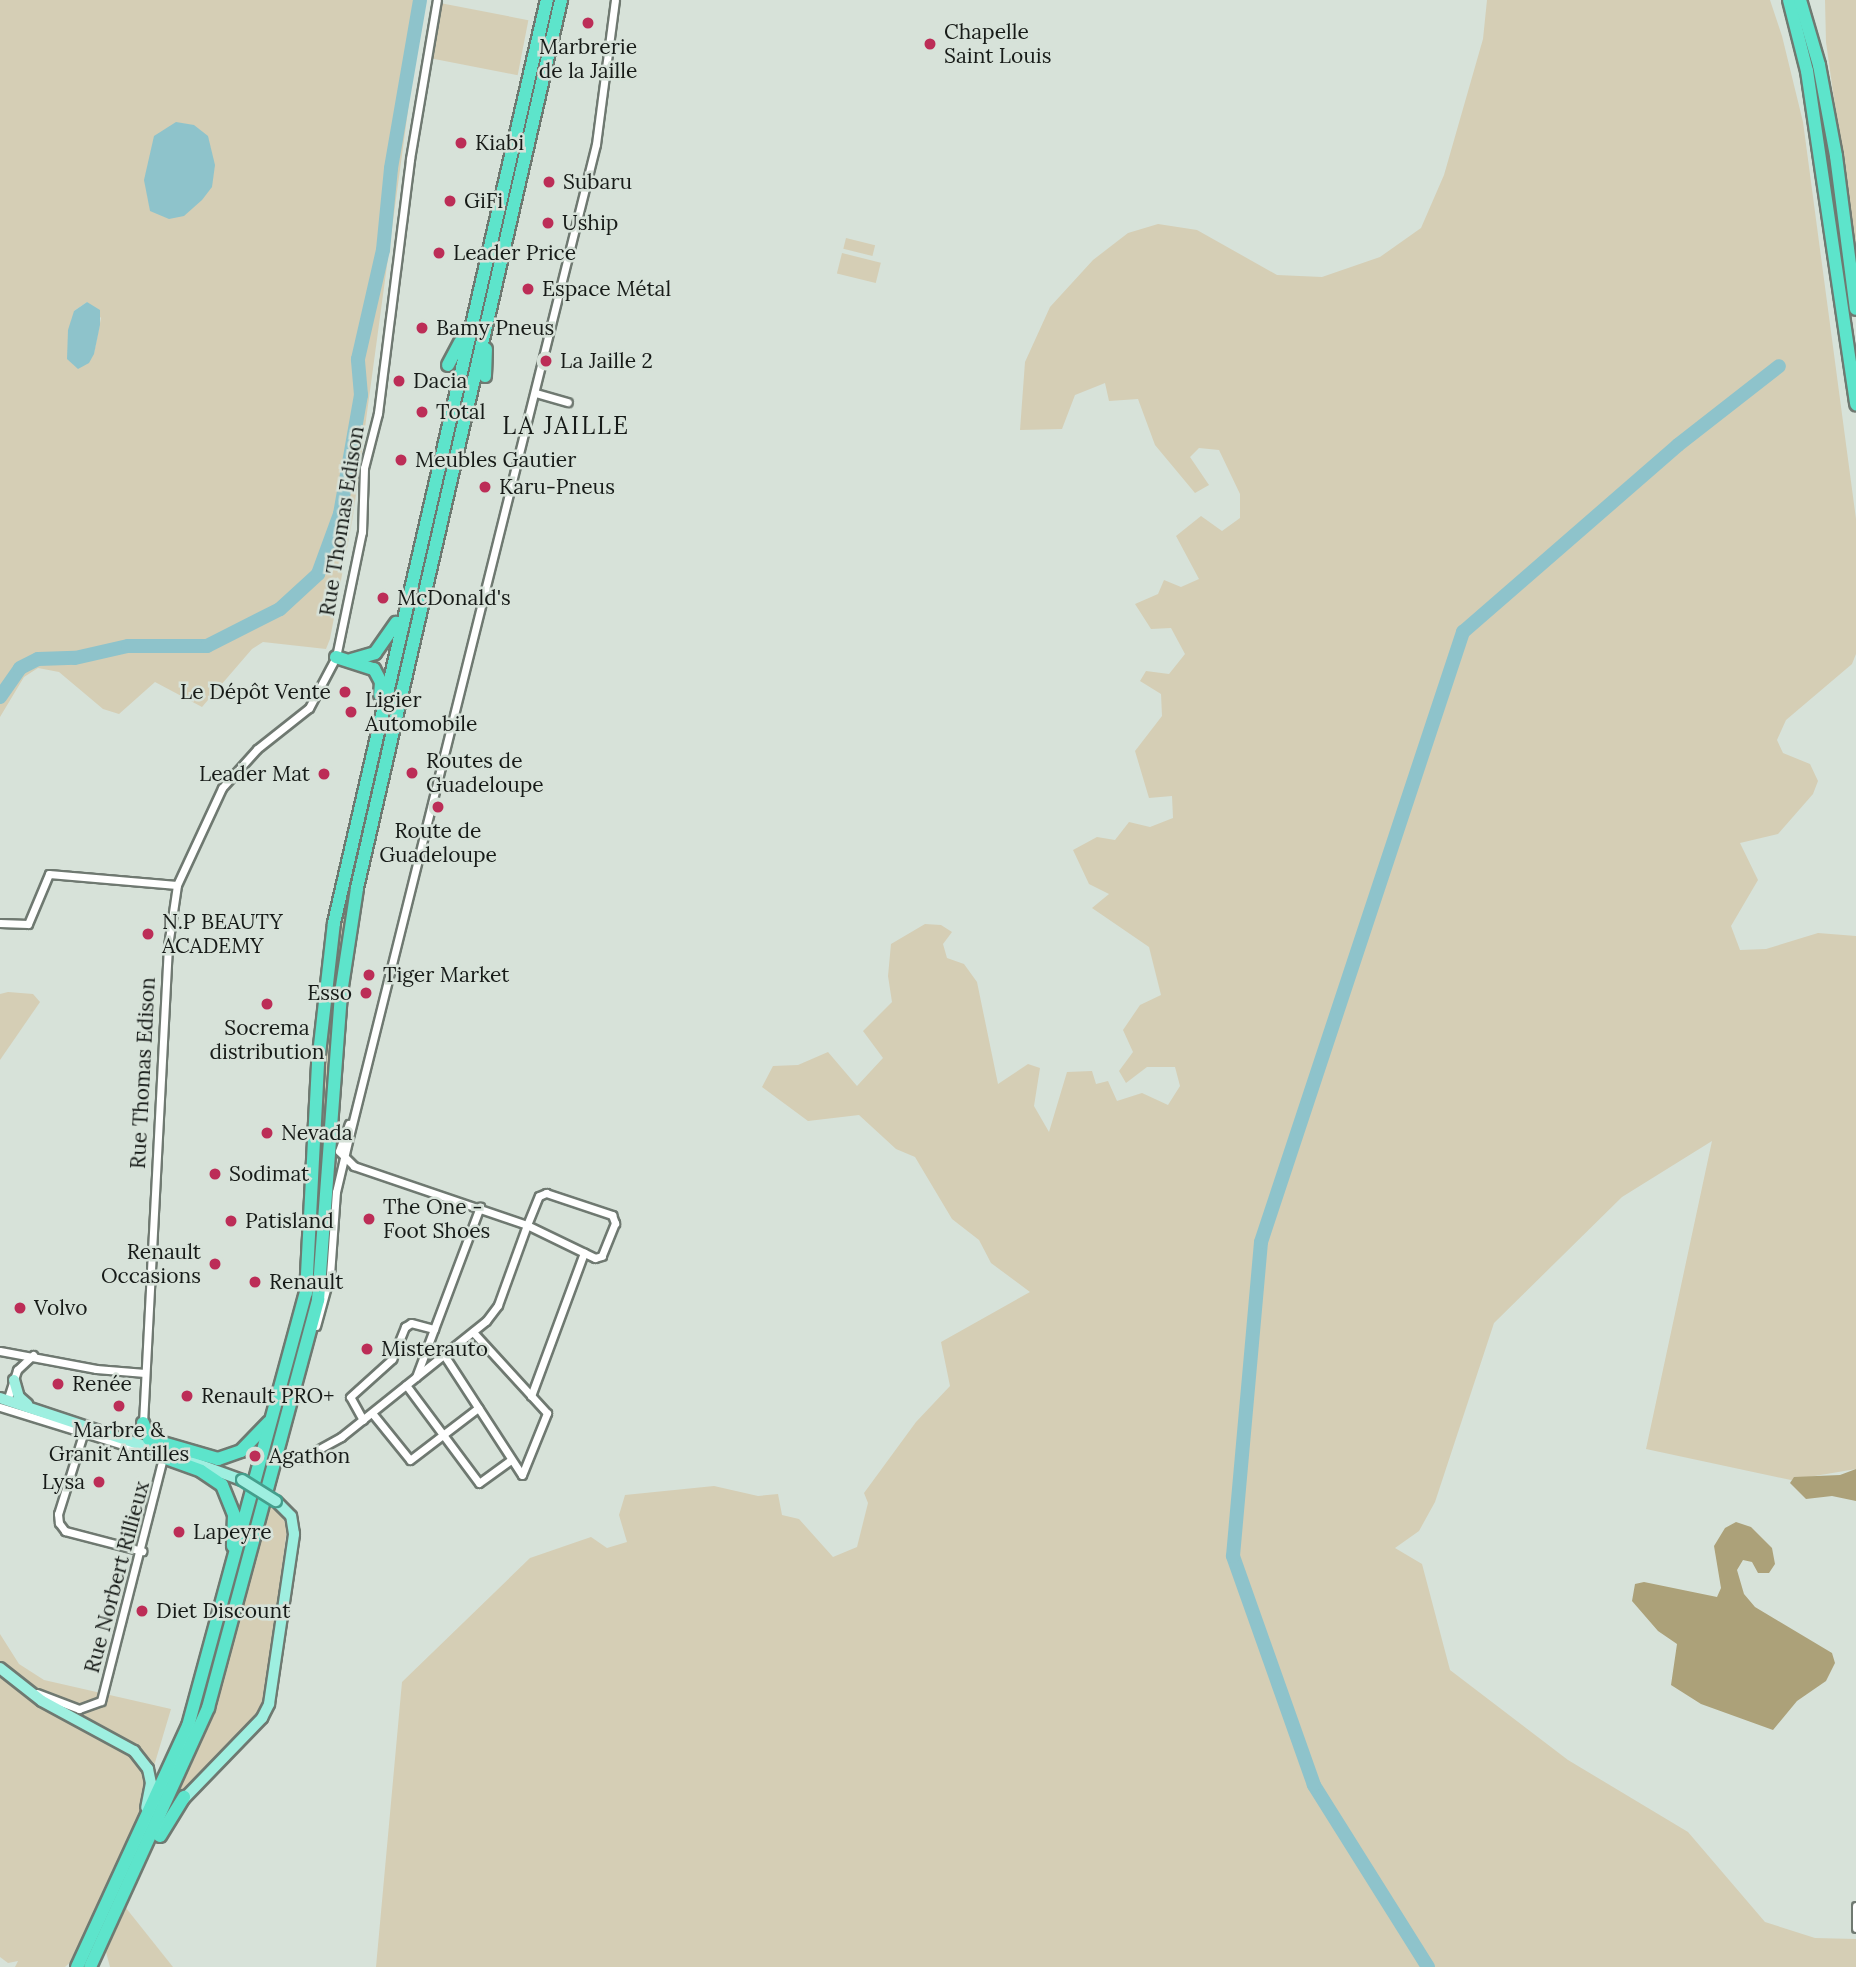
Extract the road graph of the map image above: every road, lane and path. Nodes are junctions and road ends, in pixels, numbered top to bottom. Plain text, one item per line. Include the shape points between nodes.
1 (437, 0) edge
2 (547, 0) edge
3 (561, 0) edge
4 (615, 0) edge
5 (1789, 0) edge
6 (1800, 0) edge
7 (488, 259) junction
8 (1856, 309) edge
9 (488, 311) junction
10 (449, 365) dead end
11 (485, 376) dead end
12 (536, 393) junction
13 (568, 402) dead end
14 (1856, 404) edge
15 (473, 423) dead end
16 (436, 430) dead end
17 (426, 521) junction
18 (440, 522) junction
19 (419, 549) junction
20 (336, 657) junction
21 (351, 660) junction
22 (359, 805) junction
23 (177, 885) junction
24 (0, 923) edge
25 (345, 1161) junction
26 (480, 1208) junction
27 (527, 1225) junction
28 (584, 1253) junction
29 (434, 1329) junction
30 (473, 1332) junction
31 (0, 1351) edge
32 (33, 1355) junction
33 (444, 1355) junction
34 (301, 1366) junction
35 (145, 1373) junction
36 (415, 1377) junction
37 (14, 1380) junction
38 (406, 1385) junction
39 (531, 1396) junction
40 (2, 1402) edge
41 (29, 1406) junction
42 (478, 1408) junction
43 (372, 1413) junction
44 (273, 1416) junction
45 (363, 1420) junction
46 (143, 1423) joint
47 (85, 1428) junction
48 (443, 1435) junction
49 (166, 1458) junction
50 (302, 1459) dead end
51 (512, 1460) junction
52 (142, 1551) junction
53 (213, 1640) junction
54 (0, 1668) edge
55 (20, 1685) junction
56 (184, 1797) junction
57 (133, 1861) junction
58 (1856, 1906) edge
59 (111, 1914) junction
60 (1856, 1928) edge
61 (77, 1967) edge
62 (91, 1967) edge

1 - 20 street, Rue Thomas Edison via 410,159 378,413 364,468 362,532
2 - 7 highway
3 - 9 highway
4 - 12 street via 596,144
5 - 14 highway via 1807,71
6 - 8 highway via 1819,65 1836,156
7 - 10 highway via 458,353
7 - 17 highway
9 - 11 highway
9 - 18 highway
12 - 13 street
12 - 25 street
15 - 18 highway
16 - 17 highway
17 - 19 highway
18 - 34 highway via 350,924 337,1042 323,1277
19 - 21 highway via 391,635 375,653
19 - 22 highway
20 - 21 highway
20 - 23 street, Rue Thomas Edison via 309,708 257,749 222,788
21 - 22 highway via 374,669 381,682
22 - 44 highway via 324,990 306,1293
23 - 24 street via 57,872 44,878 27,924
23 - 35 street, Rue Thomas Edison via 168,947
25 - 26 street
25 - 34 street via 336,1192 325,1298
26 - 27 street
26 - 29 street
27 - 28 street
27 - 28 street via 543,1193 612,1215 615,1223 602,1256
27 - 30 street via 498,1305
28 - 39 street
29 - 36 street
29 - 45 street via 411,1323 405,1327 392,1359 350,1397
30 - 33 street
30 - 39 street
31 - 32 street
32 - 35 street via 96,1369
32 - 37 street
33 - 36 street
33 - 42 street
34 - 57 highway via 208,1708
35 - 46 street, Rue Thomas Edison
36 - 38 street
37 - 40 street
37 - 41 main road via 19,1397
38 - 43 street
38 - 48 street
39 - 51 street via 547,1413 522,1475
40 - 41 main road
40 - 47 street
41 - 47 main road
42 - 48 street
42 - 51 street
43 - 45 street
43 - 48 street via 410,1460
44 - 46 highway via 250,1444 218,1459 149,1439
44 - 53 highway
45 - 50 street
47 - 49 street
47 - 52 street via 58,1514 60,1523 65,1531
47 - 56 main road, bridge via 242,1480 291,1516 294,1534 273,1689 262,1718
48 - 51 street via 479,1483
49 - 52 street, Rue Norbert Rillieux
49 - 53 highway via 215,1478 234,1515 235,1538
52 - 55 street, Rue Norbert Rillieux via 105,1691 91,1707 73,1708
53 - 57 highway via 172,1769
54 - 55 main road
55 - 57 main road via 42,1702 134,1751 148,1769 149,1798
56 - 57 main road
56 - 59 highway
57 - 59 highway
58 - 60 street
59 - 61 highway
59 - 62 highway

